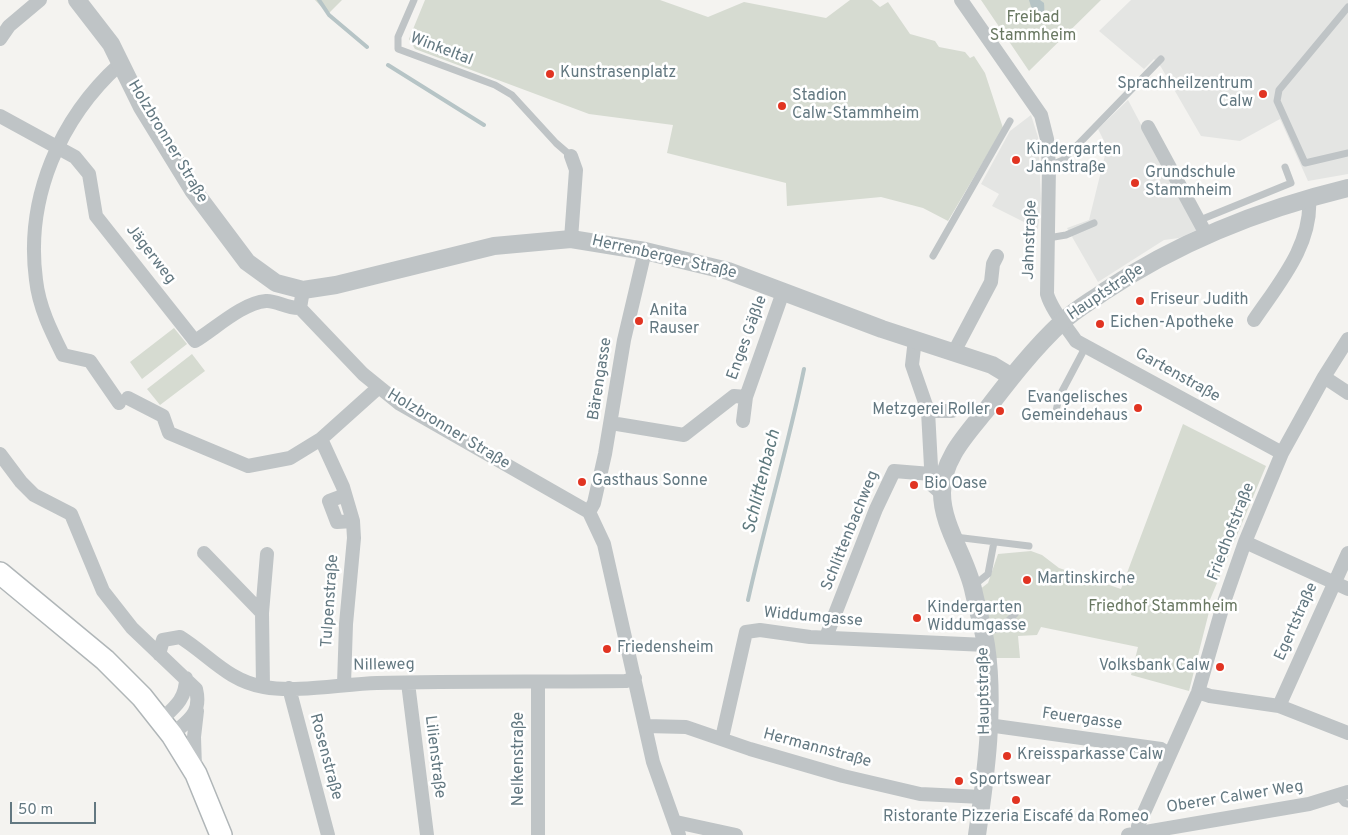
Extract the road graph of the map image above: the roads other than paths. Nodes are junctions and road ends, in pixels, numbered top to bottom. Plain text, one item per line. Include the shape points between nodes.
1 (40, 0) edge
2 (77, 0) edge
3 (414, 0) edge
4 (961, 0) edge
5 (1348, 7) edge
6 (4, 22) edge
7 (0, 39) edge
8 (1162, 59) dead end
9 (120, 64) junction
10 (0, 116) edge
11 (1010, 121) dead end
12 (1148, 127) dead end
13 (57, 146) junction
14 (1348, 153) edge
15 (571, 156) joint
16 (1049, 166) junction
17 (1285, 167) dead end
18 (1348, 188) edge
19 (1309, 197) junction
20 (1094, 223) dead end
21 (1203, 227) junction
22 (1048, 238) junction
23 (572, 239) junction
24 (645, 251) junction
25 (933, 256) dead end
26 (997, 256) dead end
27 (303, 290) junction
28 (783, 292) junction
29 (300, 308) junction
30 (1254, 320) dead end
31 (1062, 322) junction
32 (914, 339) junction
33 (1348, 339) edge
34 (1086, 346) junction
35 (954, 352) junction
36 (1012, 377) junction
37 (1324, 377) junction
38 (378, 387) junction
39 (1348, 393) edge
40 (746, 397) junction
41 (952, 410) dead end
42 (928, 411) junction
43 (1055, 416) dead end
44 (743, 420) dead end
45 (611, 423) junction
46 (321, 440) junction
47 (1282, 453) junction
48 (0, 454) edge
49 (931, 474) junction
50 (942, 494) junction
51 (589, 512) junction
52 (954, 536) junction
53 (994, 542) junction
54 (1245, 542) junction
55 (1029, 546) dead end
56 (204, 553) dead end
57 (1348, 553) edge
58 (267, 554) dead end
59 (0, 572) edge
60 (1333, 582) junction
61 (973, 587) junction
62 (1348, 589) edge
63 (262, 613) junction
64 (1015, 614) dead end
65 (826, 637) junction
66 (984, 639) junction
67 (159, 654) junction
68 (186, 678) junction
69 (635, 678) junction
70 (408, 683) junction
71 (538, 683) junction
72 (344, 684) junction
73 (263, 687) junction
74 (289, 688) junction
75 (1198, 692) junction
76 (1279, 706) junction
77 (197, 711) junction
78 (988, 724) junction
79 (646, 726) junction
80 (166, 728) junction
81 (1348, 733) edge
82 (722, 738) junction
83 (1170, 754) junction
84 (196, 774) junction
85 (982, 797) junction
86 (1344, 797) edge
87 (677, 828) edge
88 (1133, 834) edge
89 (221, 835) edge
90 (328, 835) edge
91 (427, 835) edge
92 (538, 835) edge
93 (736, 835) edge
94 (977, 835) edge

1 - 6 street
2 - 9 street, Holzbronner Straße via 111,44
3 - 15 lane, Winkeltal via 398,37 398,50 495,85 512,95
4 - 16 street, Jahnstraße via 1041,115
5 - 14 lane via 1278,90 1278,101 1305,163
6 - 7 street
8 - 16 lane via 1064,160
9 - 13 street via 82,104
9 - 27 street, Holzbronner Straße via 142,107 193,190 247,262 276,283
10 - 13 street, Jägerweg
11 - 25 lane
12 - 21 street
13 - 29 street, Jägerweg via 75,157 89,174 96,216 195,341 242,310 267,300
13 - 46 street via 38,210 36,280 45,317 63,355 90,361 124,400 163,416 169,433 248,466 290,458
15 - 23 street via 576,170
16 - 22 street, Jahnstraße
17 - 21 lane via 1291,184
18 - 19 street, Hauptstraße
19 - 21 street, Hauptstraße
19 - 30 street via 1310,213 1296,257
20 - 22 lane via 1066,235
21 - 31 street, Hauptstraße
22 - 31 street, Jahnstraße via 1047,294
23 - 24 street, Herrenberger Straße
23 - 27 street, Herrenberger Straße via 494,246 336,286
24 - 28 street, Herrenberger Straße via 728,271
24 - 45 street, Bärengasse via 624,340
26 - 35 street via 992,264 991,282
27 - 29 street
28 - 32 street, Herrenberger Straße
28 - 40 street, Enges Gäßle
29 - 38 street, Holzbronner Straße
31 - 34 street, Gartenstraße via 1076,341
31 - 36 street, Hauptstraße
32 - 35 street, Herrenberger Straße
32 - 42 street, Hauptstraße via 912,366
33 - 37 street, Friedhofstraße
34 - 43 lane via 1059,397
34 - 47 street, Gartenstraße
35 - 36 street, Herrenberger Straße via 992,365
36 - 50 street, Hauptstraße via 955,448 944,477
37 - 39 street
37 - 47 street, Friedhofstraße
38 - 46 street
38 - 51 street, Holzbronner Straße via 435,426
40 - 44 street, Enges Gäßle
40 - 45 street, Enges Gäßle via 734,396 684,434
41 - 42 street
42 - 49 street, Hauptstraße
45 - 51 street, Bärengasse via 594,503
46 - 72 street, Tulpenstraße via 345,495 354,538
47 - 54 street, Friedhofstraße
48 - 67 street via 34,496 71,514 103,591 132,628
49 - 50 street, Hauptstraße via 932,486
49 - 65 street, Schlittenbachweg via 894,471
50 - 52 street, Hauptstraße via 944,512
51 - 69 street via 604,544
52 - 53 lane
52 - 61 street, Hauptstraße
53 - 55 lane
53 - 61 lane via 988,574
54 - 60 street
54 - 75 street, Friedhofstraße
56 - 63 street
57 - 60 street, Egertstraße
58 - 63 street
59 - 80 main road via 105,660 142,696
60 - 62 street
60 - 76 street, Egertstraße
61 - 66 street, Hauptstraße
63 - 73 street
64 - 66 lane
65 - 66 street, Widdumgasse
65 - 82 street, Widdumgasse via 760,630 746,632
66 - 78 street, Hauptstraße
67 - 68 street
67 - 73 street, Nilleweg via 164,640 180,637 230,676
68 - 77 street via 196,689
68 - 80 street via 182,700
69 - 71 street, Nilleweg via 626,681
69 - 79 street
70 - 71 street, Nilleweg
70 - 72 street, Nilleweg
70 - 91 street, Lilienstraße
71 - 92 street, Nelkenstraße
72 - 74 street, Nilleweg
73 - 74 street, Nilleweg
74 - 90 street, Rosenstraße
75 - 76 street
75 - 83 street, Friedhofstraße
76 - 81 street
77 - 80 street
77 - 84 street via 194,737
78 - 83 street, Feuergasse via 1160,749
78 - 85 street, Hauptstraße
79 - 82 street, Hermannstraße via 686,727
79 - 87 street via 653,762
80 - 84 main road
82 - 85 street, Hermannstraße via 844,776 920,794
83 - 88 street, Friedhofstraße
84 - 89 main road
85 - 94 street, Hauptstraße
86 - 88 street, Oberer Calwer Weg
87 - 93 street

